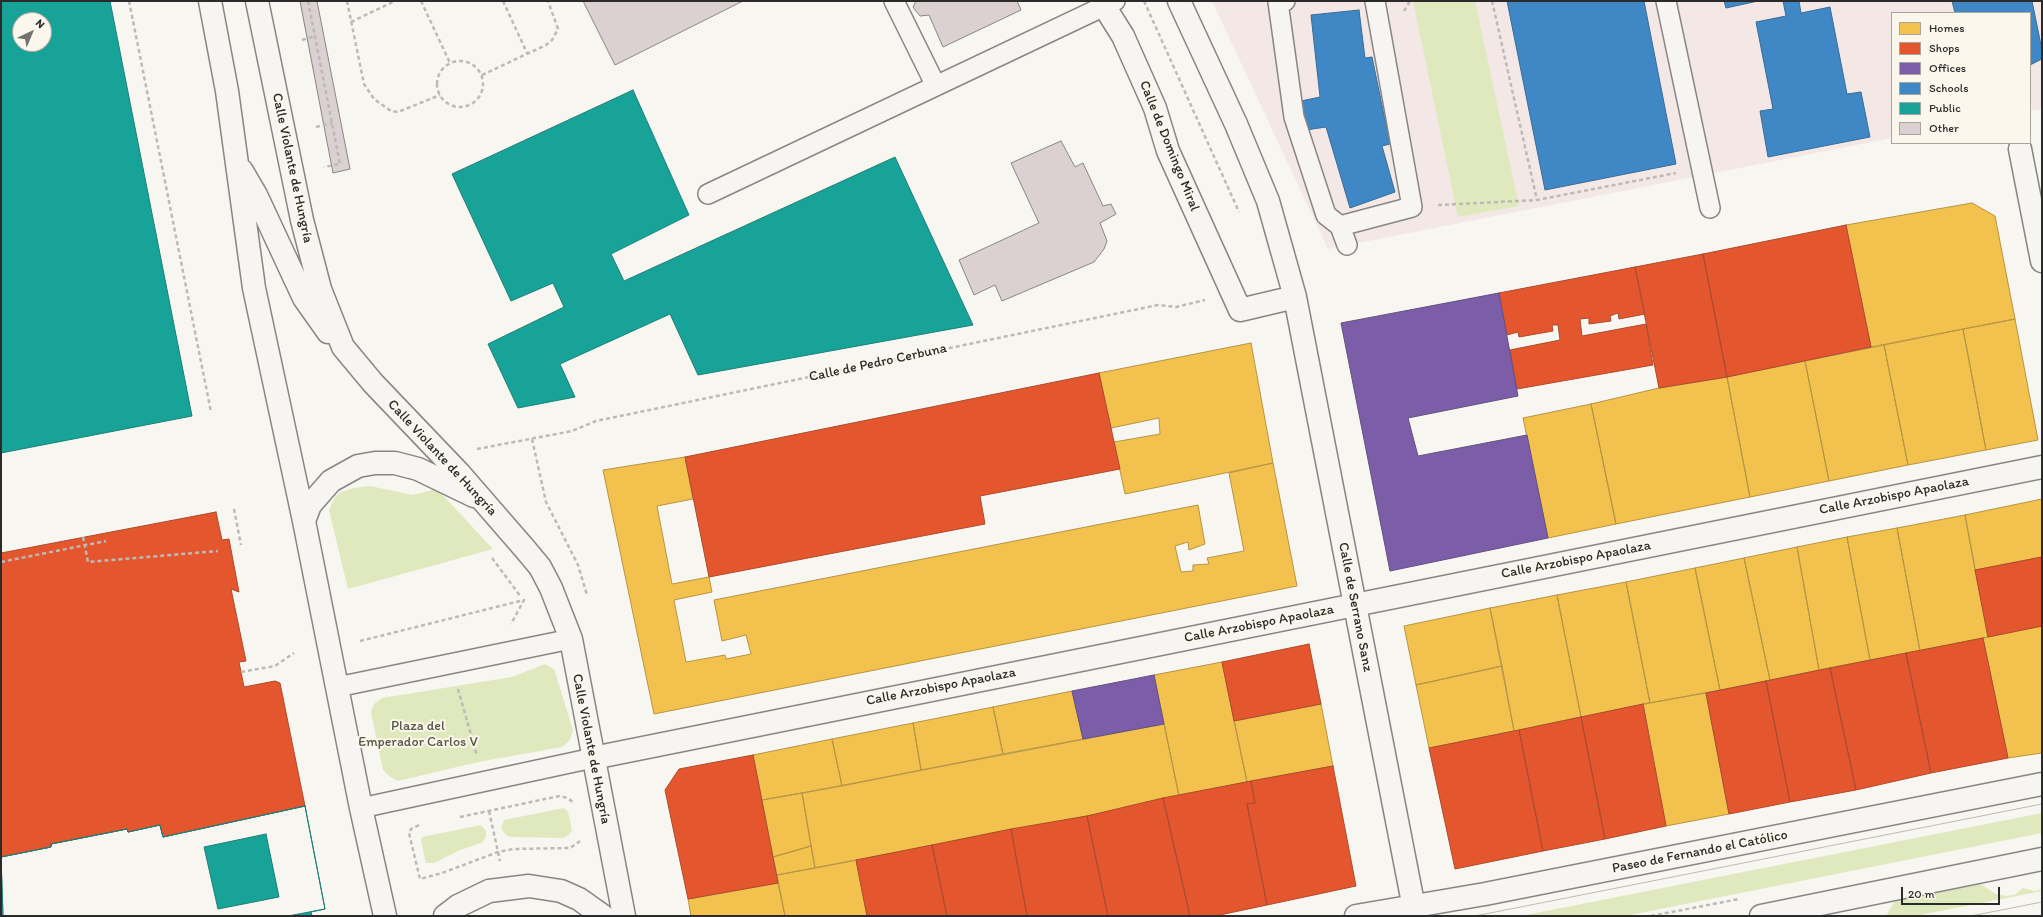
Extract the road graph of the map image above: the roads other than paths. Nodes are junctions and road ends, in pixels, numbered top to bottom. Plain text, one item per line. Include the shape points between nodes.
1 (210, 1) edge
2 (258, 1) edge
3 (894, 1) edge
4 (1179, 1) edge
5 (1285, 1) edge
6 (1375, 1) edge
7 (1666, 1) edge
8 (1107, 3) edge
9 (936, 86) junction
10 (2020, 149) dead end
11 (236, 161) junction
12 (708, 194) dead end
13 (1710, 208) dead end
14 (1340, 226) junction
15 (1347, 245) dead end
16 (2042, 261) edge
17 (1295, 297) junction
18 (343, 347) junction
19 (2042, 467) edge
20 (481, 499) junction
21 (304, 521) junction
22 (1355, 605) junction
23 (570, 639) junction
24 (337, 687) junction
25 (593, 758) junction
26 (2042, 784) edge
27 (361, 808) junction
28 (2042, 859) edge
29 (1415, 912) edge
30 (386, 916) edge
31 (445, 916) edge
32 (604, 916) edge
33 (624, 916) edge
34 (1356, 916) edge
35 (1761, 916) edge

1 - 11 main road via 227,91
2 - 18 main road, Calle Violante de Hungría via 305,235 320,289
3 - 9 lane
4 - 17 main road via 1236,124 1268,201
5 - 14 lane via 1278,2 1294,117 1326,215
6 - 14 lane via 1412,207
7 - 13 lane
8 - 9 lane
8 - 17 main road, Calle de Domingo Miral via 1155,108 1168,151 1236,302
9 - 12 lane
10 - 16 main road
11 - 18 main road via 256,195 304,298 322,324
11 - 21 main road via 254,288
14 - 15 lane
17 - 22 main road, Calle de Serrano Sanz
18 - 20 main road, Calle Violante de Hungría
19 - 22 main road, Calle Arzobispo Apaolaza
20 - 21 main road via 418,469 375,463 358,466 331,481 310,505
20 - 23 main road, Calle Violante de Hungría via 540,568 551,588
21 - 24 main road
22 - 25 main road, Calle Arzobispo Apaolaza
22 - 29 main road, Calle de Serrano Sanz
23 - 24 lane
23 - 25 main road, Calle Violante de Hungría
24 - 27 main road
25 - 27 lane
25 - 33 main road, Calle Violante de Hungría
26 - 29 main road, Paseo de Fernando el Católico
27 - 30 main road
28 - 35 main road
29 - 34 main road, Paseo de Fernando el Católico
31 - 32 main road via 458,906 489,892 529,886 561,891 579,899

